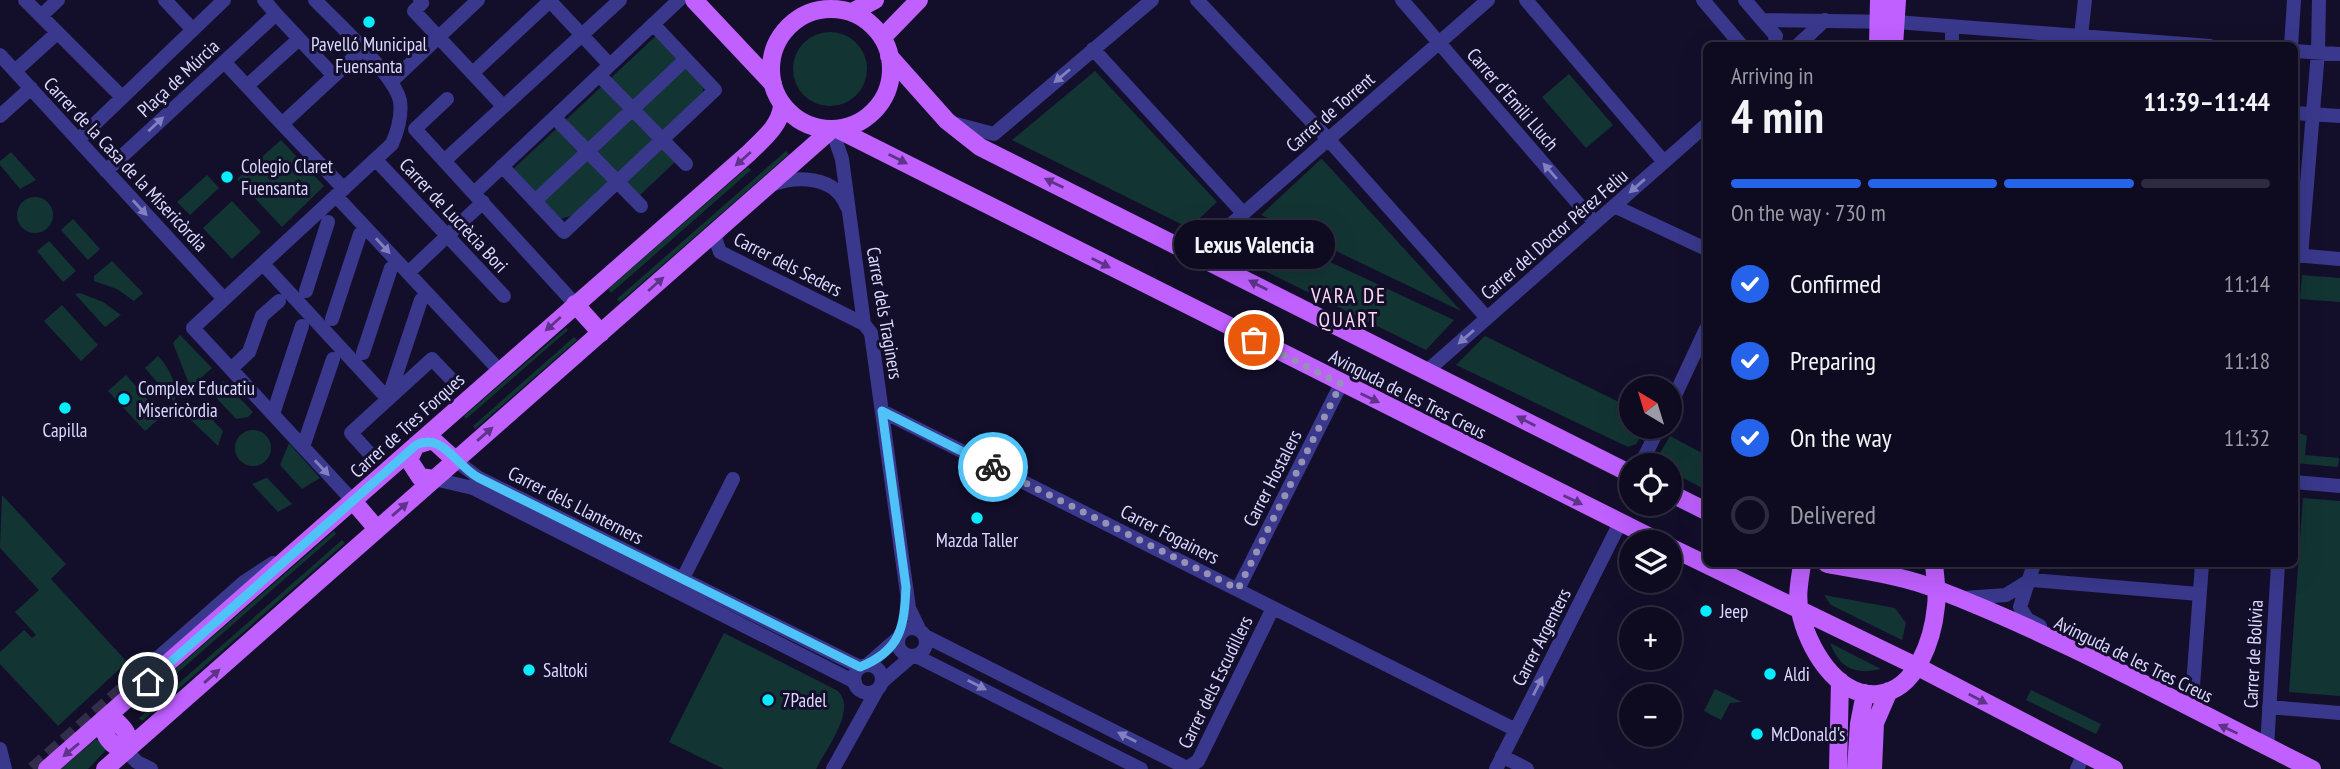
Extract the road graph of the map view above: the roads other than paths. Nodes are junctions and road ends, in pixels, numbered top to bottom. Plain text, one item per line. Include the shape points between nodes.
1 (25, 0) edge
2 (58, 0) edge
3 (165, 0) edge
4 (225, 0) edge
5 (264, 0) edge
6 (315, 0) edge
7 (420, 0) edge
8 (478, 0) edge
9 (550, 0) edge
10 (620, 0) edge
11 (679, 0) edge
12 (694, 0) edge
13 (875, 0) edge
14 (919, 0) edge
15 (1152, 0) edge
16 (1197, 0) edge
17 (1402, 0) edge
18 (1488, 0) edge
19 (1526, 0) edge
20 (1703, 0) edge
21 (1745, 0) edge
22 (1879, 0) edge
23 (1897, 0) edge
24 (2085, 0) edge
25 (2294, 0) edge
26 (2319, 0) edge
27 (849, 7) edge
28 (276, 13) junction
29 (41, 16) junction
30 (1762, 20) junction
31 (1825, 20) junction
32 (1887, 22) junction
33 (653, 24) junction
34 (1952, 28) junction
35 (193, 30) junction
36 (57, 33) junction
37 (582, 35) junction
38 (2081, 36) junction
39 (439, 37) junction
40 (883, 37) junction
41 (299, 39) junction
42 (2040, 40) edge
43 (1439, 42) junction
44 (1739, 42) edge
45 (1775, 42) edge
46 (1801, 42) edge
47 (1880, 42) edge
48 (1893, 42) edge
49 (1952, 42) edge
50 (2139, 42) edge
51 (2291, 42) edge
52 (1093, 49) junction
53 (362, 50) junction
54 (2298, 51) edge
55 (2318, 52) junction
56 (2340, 54) edge
57 (0, 55) edge
58 (890, 56) junction
59 (686, 59) junction
60 (609, 64) junction
61 (229, 67) dead end
62 (478, 68) dead end
63 (15, 71) junction
64 (334, 76) junction
65 (604, 80) dead end
66 (392, 81) junction
67 (773, 84) junction
68 (247, 86) junction
69 (31, 88) junction
70 (122, 97) junction
71 (447, 99) dead end
72 (503, 106) junction
73 (782, 106) junction
74 (633, 110) junction
75 (2298, 113) edge
76 (2314, 115) junction
77 (0, 116) edge
78 (2340, 116) edge
79 (559, 121) dead end
80 (947, 121) junction
81 (282, 124) junction
82 (1703, 128) edge
83 (833, 130) junction
84 (1328, 139) junction
85 (78, 140) junction
86 (662, 140) junction
87 (588, 152) junction
88 (376, 160) junction
89 (444, 161) junction
90 (1664, 162) junction
91 (686, 164) dead end
92 (502, 166) junction
93 (106, 171) junction
94 (618, 182) junction
95 (340, 193) junction
96 (758, 193) junction
97 (478, 198) junction
98 (535, 201) junction
99 (641, 206) dead end
100 (1614, 206) junction
101 (1243, 213) junction
102 (850, 217) junction
103 (328, 222) dead end
104 (1595, 223) junction
105 (722, 226) junction
106 (360, 234) dead end
107 (447, 235) junction
108 (1703, 248) edge
109 (1197, 254) junction
110 (2298, 255) edge
111 (2340, 259) edge
112 (263, 264) junction
113 (391, 268) dead end
114 (408, 273) junction
115 (306, 290) dead end
116 (504, 296) dead end
117 (224, 299) junction
118 (421, 300) dead end
119 (279, 301) dead end
120 (575, 304) junction
121 (1487, 318) junction
122 (332, 319) dead end
123 (864, 324) junction
124 (302, 326) dead end
125 (601, 333) junction
126 (1703, 335) edge
127 (363, 352) dead end
128 (333, 359) dead end
129 (231, 369) junction
130 (500, 371) junction
131 (1427, 371) junction
132 (452, 380) dead end
133 (1682, 380) edge
134 (1341, 384) junction
135 (388, 399) junction
136 (882, 411) junction
137 (273, 414) junction
138 (416, 445) junction
139 (303, 447) junction
140 (370, 454) dead end
141 (455, 460) junction
142 (1619, 468) edge
143 (434, 479) junction
144 (733, 479) dead end
145 (2298, 482) edge
146 (2340, 486) edge
147 (1682, 499) edge
148 (353, 501) junction
149 (1703, 510) edge
150 (1620, 523) junction
151 (377, 529) junction
152 (1635, 530) edge
153 (315, 535) junction
154 (1682, 553) edge
155 (1703, 563) edge
156 (1712, 567) edge
157 (1802, 567) edge
158 (1843, 567) edge
159 (1934, 567) edge
160 (2033, 567) edge
161 (2202, 567) edge
162 (2278, 567) edge
163 (2031, 580) junction
164 (679, 585) junction
165 (906, 587) junction
166 (1238, 589) junction
167 (1936, 589) junction
168 (2199, 594) junction
169 (1955, 598) junction
170 (1273, 608) junction
171 (1799, 609) junction
172 (922, 633) junction
173 (900, 635) junction
174 (2063, 647) junction
175 (914, 656) junction
176 (863, 666) junction
177 (1918, 667) junction
178 (135, 678) tunnel mouth
179 (1840, 681) junction
180 (857, 686) junction
181 (880, 686) junction
182 (1889, 691) junction
183 (1865, 693) junction
184 (2185, 706) junction
185 (2269, 707) junction
186 (2340, 713) edge
187 (105, 721) junction
188 (1516, 730) junction
189 (852, 731) junction
190 (2267, 747) junction
191 (0, 749) edge
192 (126, 751) junction
193 (2081, 762) edge
194 (1499, 763) edge
195 (5, 769) edge
196 (47, 769) edge
197 (105, 769) edge
198 (151, 769) edge
199 (833, 769) edge
200 (1141, 769) edge
201 (1173, 769) edge
202 (1188, 769) edge
203 (1527, 769) edge
204 (1838, 769) edge
205 (1856, 769) edge
206 (1873, 769) edge
207 (2114, 769) edge
208 (2312, 769) edge

1 - 29 street
2 - 29 street
3 - 35 street
4 - 35 street
5 - 28 street
6 - 53 street
7 - 39 street via 414,11
8 - 39 street
9 - 37 street
9 - 62 street
10 - 37 street
11 - 33 street
12 - 67 main road
13 - 27 main road
14 - 40 main road
15 - 52 street
16 - 84 street
17 - 43 street, Carrer d'Emili Lluch
18 - 43 street, Carrer de Torrent
19 - 90 street
20 - 44 street
21 - 30 street
22 - 32 main road
23 - 32 main road
24 - 38 street
25 - 51 street
26 - 55 street
27 - 40 main road
27 - 67 main road via 814,10 785,30 771,60
28 - 41 street
93 -> 28 street, Plaça de Múrcia
29 - 36 street
30 - 31 street
30 - 45 street via 1776,36
31 - 32 street
31 - 46 street
32 - 34 street
32 - 47 main road
32 - 48 main road
33 - 59 street
33 - 60 street
34 - 42 street
34 - 49 street
35 - 70 street
36 - 63 street
36 - 70 street
37 - 60 street
37 - 72 street
38 - 42 street
38 - 50 street
39 - 66 street
39 - 72 street
40 - 58 main road
41 - 64 street
41 - 68 street
43 - 84 street, Carrer de Torrent
104 -> 43 street, Carrer d'Emili Lluch
52 -> 80 street via 994,134
52 - 101 street
53 - 64 street
53 - 66 street
54 - 55 street
55 - 56 street
55 - 76 street
57 - 63 street, Carrer de la Casa de la Misericòrdia
58 - 80 main road, Avinguda de les Tres Creus
58 - 83 main road via 890,75 879,103 861,121
59 - 74 street
59 - 86 street via 715,90
60 - 92 street
61 - 68 street, Plaça de Múrcia
63 - 69 street, Carrer de la Casa de la Misericòrdia
64 - 81 street
65 - 74 street
66 - 88 street via 400,99 398,130 393,144
67 - 73 main road
68 - 81 street, Plaça de Múrcia
69 - 77 street
69 - 85 street, Carrer de la Casa de la Misericòrdia
70 - 85 street
71 - 89 street via 415,129
72 - 89 street
73 - 83 main road via 806,125
73 -> 120 main road, Carrer de Tres Forques via 774,128 749,153
74 - 86 street
74 - 87 street
75 - 76 street
76 - 78 street
76 - 110 street
79 - 87 street
109 -> 80 main road, Avinguda de les Tres Creus via 980,147
81 - 95 street, Plaça de Múrcia
82 - 90 street, Carrer del Doctor Pérez Feliu
83 - 96 main road
83 - 102 street, Carrer dels Traginers
83 -> 134 main road, Avinguda de les Tres Creus
84 - 101 street, Carrer de Torrent
84 - 121 street
85 - 93 street, Carrer de la Casa de la Misericòrdia
86 - 91 street
86 - 94 street
87 - 94 street
87 - 98 street
88 - 95 street
88 - 107 street, Carrer de Lucrècia Bori
89 - 97 street
90 -> 100 street, Carrer del Doctor Pérez Feliu
92 - 97 street
92 - 98 street
93 -> 117 street, Carrer de la Casa de la Misericòrdia
94 - 98 street via 565,232
94 - 99 street
95 - 112 street
95 -> 114 street, Plaça de Múrcia
96 - 102 street via 784,180 821,181 839,193
96 - 105 main road
97 - 107 street
97 - 120 street
100 - 104 street, Carrer del Doctor Pérez Feliu
100 - 108 street
101 - 109 street, Carrer de Torrent
102 - 123 street, Carrer dels Traginers
103 - 115 street
104 - 121 street, Carrer del Doctor Pérez Feliu
105 - 123 street, Carrer dels Seders via 715,238 720,252
125 -> 105 main road
106 - 122 street
107 - 114 street
107 - 116 street, Carrer de Lucrècia Bori
131 -> 109 main road, Avinguda de les Tres Creus
110 - 111 street
112 - 117 street
112 - 135 street
113 - 127 street
114 - 130 street, Plaça de Múrcia
117 - 129 street via 193,328
118 - 135 street
119 - 129 street via 261,316 250,352
120 - 125 main road
120 -> 130 main road, Carrer de Tres Forques
121 -> 131 street, Carrer del Doctor Pérez Feliu
123 - 136 street, Carrer dels Traginers via 871,333
124 - 137 street
141 -> 125 main road
126 - 133 street
128 - 139 street
129 - 137 street
130 - 138 main road, Carrer de Tres Forques
142 -> 131 main road, Avinguda de les Tres Creus
132 - 135 street via 432,359
134 -> 150 main road, Avinguda de les Tres Creus
134 - 166 street, Carrer Hostalers
135 - 140 street via 351,433
136 - 165 street, Carrer dels Traginers
136 - 166 street, Carrer Fogainers
137 - 139 street
138 - 141 main road via 433,440
138 - 143 main road via 409,460 411,468 420,477
138 - 148 main road, Carrer de Tres Forques
139 -> 148 street
141 - 143 main road
141 - 164 street, Carrer dels Llanterners via 479,478
151 -> 143 main road
143 - 164 street, Carrer dels Llanterners via 472,488
144 - 164 street
145 - 146 street
147 - 149 main road
148 - 151 main road
148 - 153 main road, Carrer de Tres Forques
150 - 152 main road, Avinguda de les Tres Creus
188 -> 150 street, Carrer Argenters
192 -> 151 main road
153 - 178 street via 244,582
153 - 187 main road, Carrer de Tres Forques
154 - 155 main road
156 - 171 main road
157 - 171 main road
158 - 167 main road, Avinguda de les Tres Creus
159 - 167 main road
160 - 163 street
161 - 168 street
162 - 185 street, Carrer de Bolívia
163 - 168 street, Avinguda de les Tres Creus
163 - 169 street via 1999,597
163 - 174 street via 2020,600 2023,614 2056,634
164 - 176 street, Carrer dels Llanterners
164 - 180 street, Carrer dels Llanterners
165 - 172 street, Carrer dels Traginers via 909,608
165 - 173 street, Carrer dels Traginers
166 - 170 street, Carrer Fogainers
167 - 169 main road, Avinguda de les Tres Creus
167 - 177 main road via 1937,606
168 - 184 street via 2193,686
169 - 174 main road, Avinguda de les Tres Creus
170 - 188 street, Carrer Fogainers
170 - 202 street, Carrer dels Escudillers via 1198,761
171 - 177 main road
171 - 179 main road via 1821,661
172 - 173 street via 910,628
172 - 175 street via 925,648
202 -> 172 street
173 - 175 street via 900,651
173 - 176 street
174 - 184 main road, Avinguda de les Tres Creus
175 - 181 street
175 -> 200 street
176 - 180 street
176 - 181 street via 879,670
177 - 182 main road
177 -> 193 main road
179 - 183 main road
179 - 204 main road
180 - 181 street via 868,693
180 - 189 street
181 - 189 street
182 - 183 main road
182 - 206 main road via 1875,723
183 - 205 main road
190 -> 184 main road, Avinguda de les Tres Creus
185 - 186 street
185 - 190 street, Carrer de Bolívia
187 - 192 main road via 105,734
187 -> 196 main road, Carrer de Tres Forques
188 - 194 street, Carrer Argenters
189 - 199 street
190 - 208 main road, Avinguda de les Tres Creus
191 - 195 street
192 - 197 main road
192 - 198 street
193 - 207 main road
194 - 203 street
201 - 202 street

